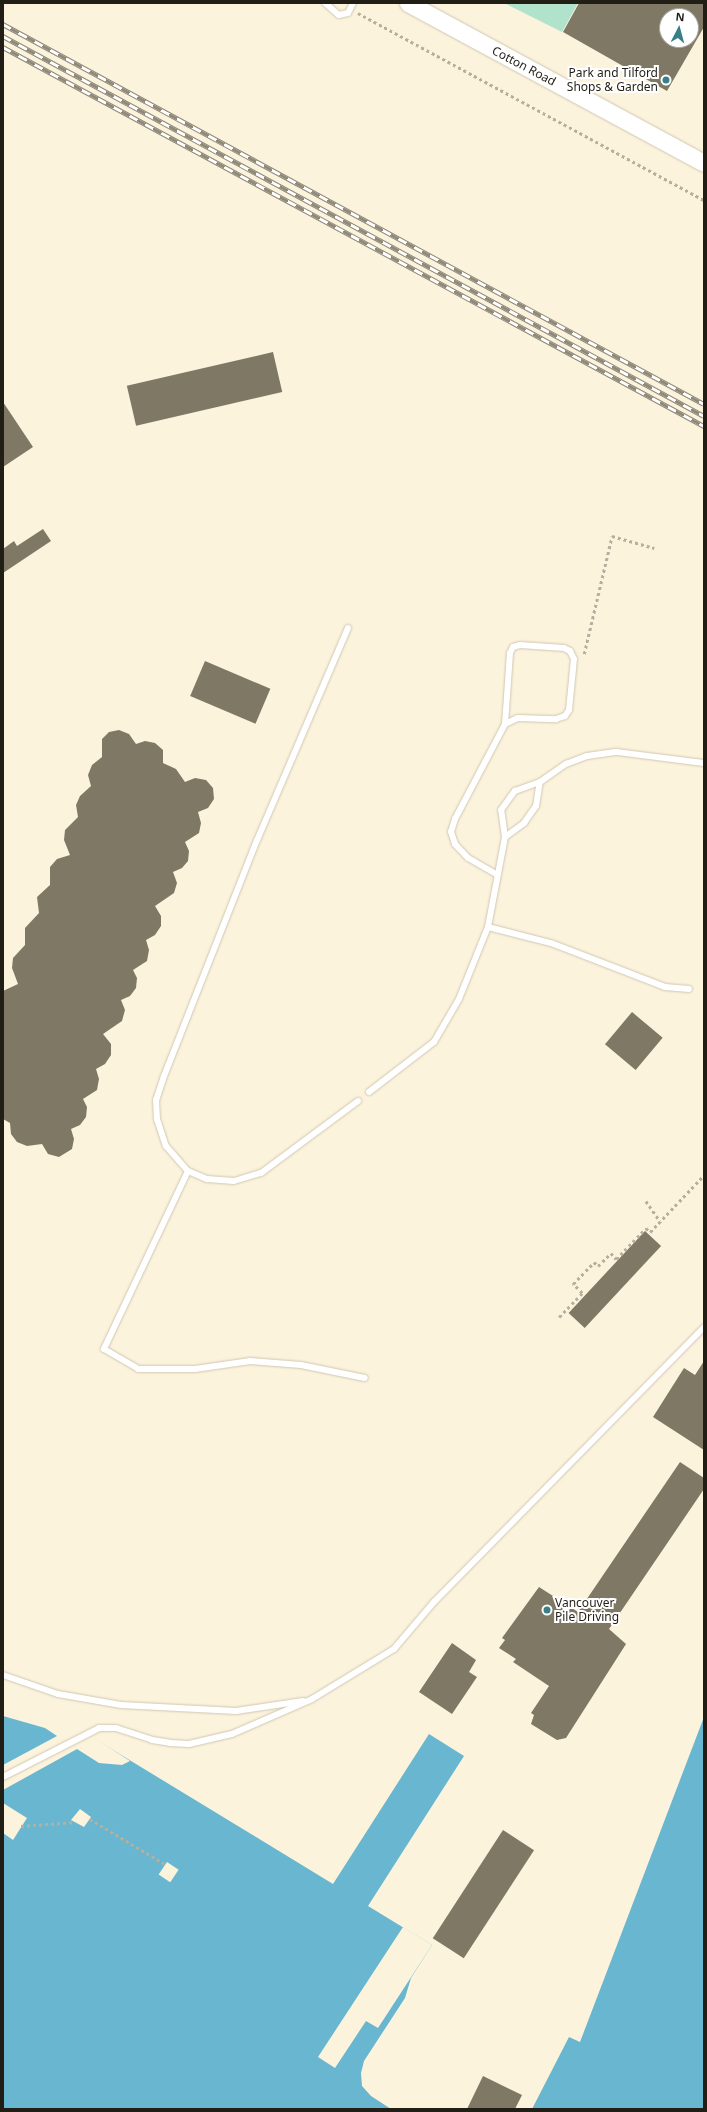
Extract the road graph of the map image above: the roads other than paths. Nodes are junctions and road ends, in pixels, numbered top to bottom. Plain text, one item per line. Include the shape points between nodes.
1 (325, 3) edge
2 (353, 3) edge
3 (408, 3) edge
4 (704, 163) edge
5 (348, 628) dead end
6 (505, 724) junction
7 (704, 763) edge
8 (540, 782) junction
9 (505, 837) junction
10 (496, 874) junction
11 (488, 927) junction
12 (689, 989) dead end
13 (369, 1092) dead end
14 (358, 1101) dead end
15 (188, 1171) junction
16 (704, 1327) edge
17 (365, 1378) dead end
18 (3, 1674) edge
19 (312, 1699) junction
20 (3, 1777) edge

1 - 2 lane via 338,15 348,13
3 - 4 main road, Cotton Road
5 - 15 lane via 257,840 156,1100 157,1119 166,1146
6 - 6 lane via 518,718 556,719 565,716 569,710 574,659 570,651 564,648 520,645 513,647 510,653
6 - 10 lane via 455,819 452,832 455,844 468,858
7 - 8 lane via 617,752 587,756 566,764
8 - 9 lane via 536,806 524,822
8 - 9 lane via 515,790 501,810
9 - 10 lane
10 - 11 lane
11 - 12 lane via 551,943 665,986
11 - 13 lane via 459,999 434,1042
14 - 15 lane via 261,1173 234,1181 207,1179
15 - 17 lane via 104,1349 138,1369 195,1369 250,1361 301,1365
16 - 19 lane via 434,1602 394,1649
18 - 19 lane via 58,1694 120,1705 236,1711
19 - 20 lane via 232,1734 189,1744 152,1740 116,1728 99,1728

